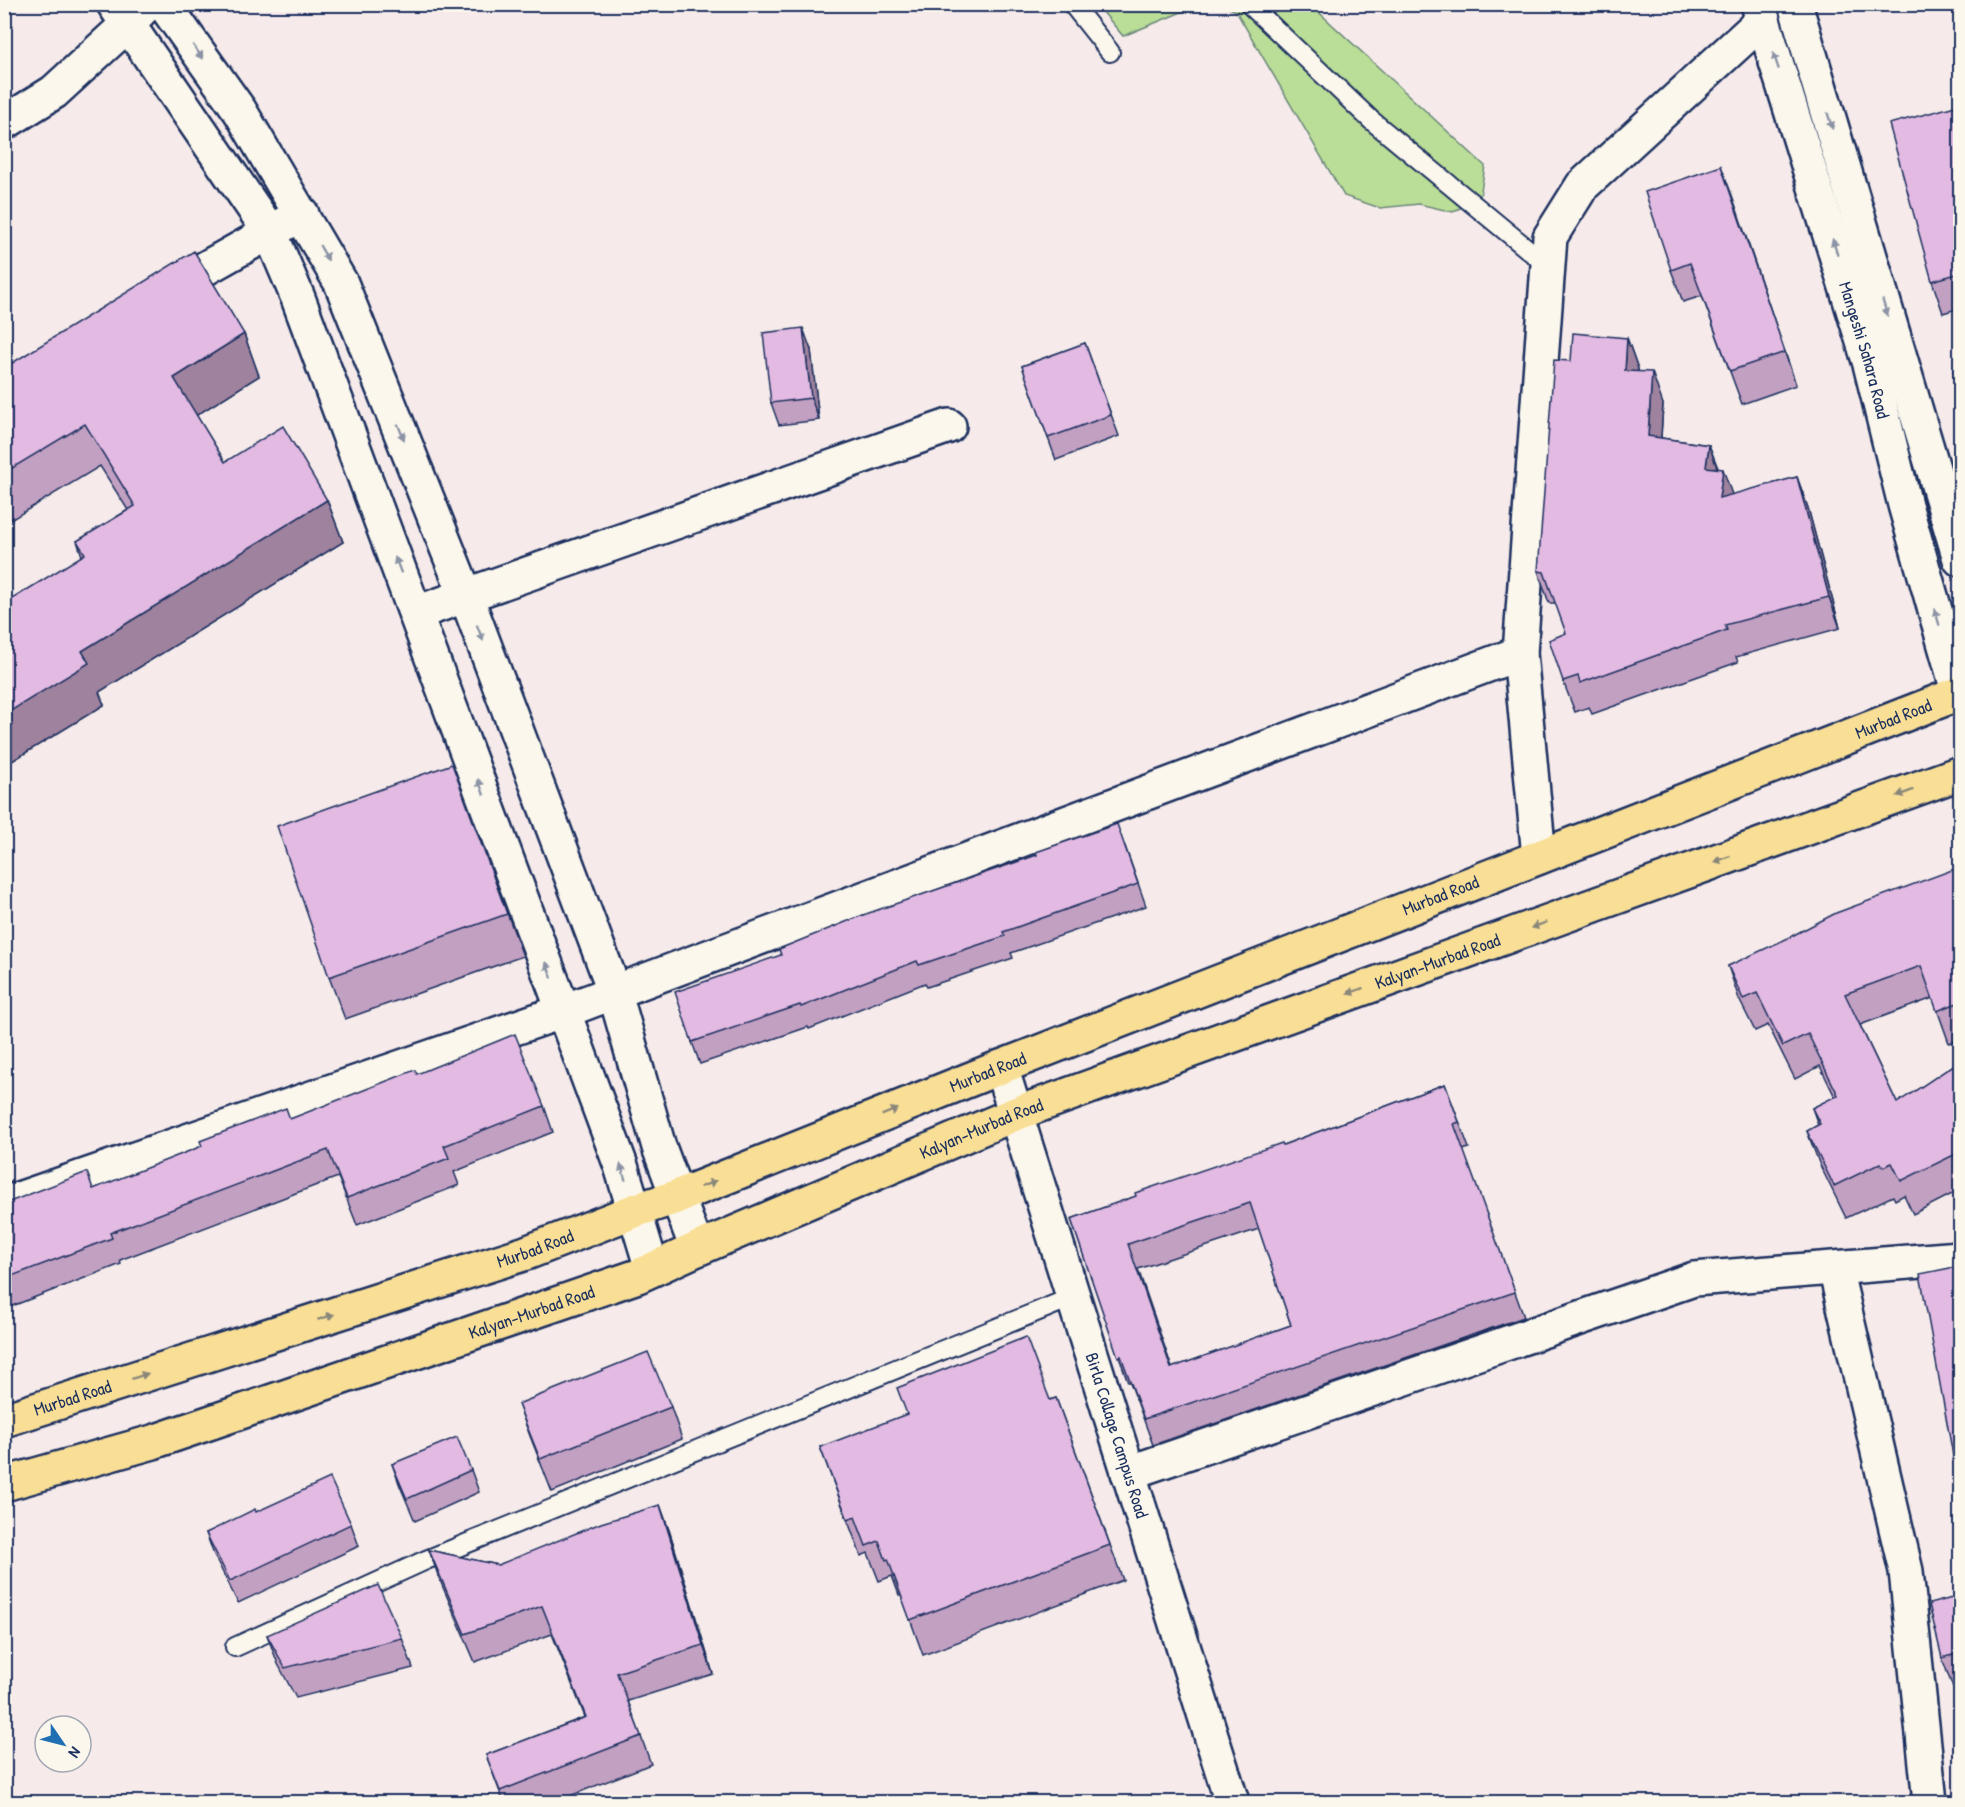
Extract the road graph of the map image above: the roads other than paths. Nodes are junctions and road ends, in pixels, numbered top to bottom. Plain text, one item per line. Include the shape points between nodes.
1 (164, 4) edge
2 (1072, 4) edge
3 (1249, 4) edge
4 (1795, 4) edge
5 (1766, 10) edge
6 (130, 11) edge
7 (1110, 52) dead end
8 (4, 123) edge
9 (302, 214) junction
10 (270, 232) junction
11 (1547, 265) junction
12 (137, 306) edge
13 (949, 426) dead end
14 (1960, 559) edge
15 (466, 596) junction
16 (416, 613) junction
17 (1520, 653) junction
18 (1960, 695) edge
19 (1960, 773) edge
20 (1539, 857) junction
21 (614, 990) junction
22 (564, 1011) junction
23 (1001, 1067) junction
24 (1015, 1114) junction
25 (676, 1197) junction
26 (4, 1204) edge
27 (634, 1211) junction
28 (697, 1249) junction
29 (1960, 1258) edge
30 (1835, 1268) junction
31 (652, 1269) junction
32 (1073, 1297) junction
33 (4, 1420) edge
34 (1128, 1473) junction
35 (4, 1484) edge
36 (235, 1647) dead end
37 (1232, 1803) edge
38 (1930, 1803) edge

1 -> 9 street via 240,111
2 - 7 lane
3 - 11 lane via 1371,120
4 -> 14 street, Mangeshi Sahara Road
5 - 11 street via 1582,186 1550,237
18 -> 5 street, Mangeshi Sahara Road via 1905,505 1870,364
6 - 8 street via 54,92
6 - 10 street via 183,102
9 - 10 street
9 -> 15 street via 341,283
10 - 12 street
16 -> 10 street
11 - 17 street
13 - 15 street
15 - 16 street
15 -> 21 street
22 -> 16 street
17 - 20 street
17 - 21 street
18 - 20 highway, Murbad Road
19 -> 24 highway, Kalyan-Murbad Road
20 - 23 highway, Murbad Road
21 - 22 street
21 - 25 street
22 - 26 street
27 -> 22 street
23 - 24 street, Birla Collage Campus Road
25 -> 23 highway, Murbad Road
24 - 28 highway, Kalyan-Murbad Road
24 - 32 street, Birla Collage Campus Road
25 - 27 highway, Murbad Road
25 - 28 street
27 - 31 street
33 -> 27 highway, Murbad Road via 526,1253
28 - 31 highway, Kalyan-Murbad Road
29 - 30 street
30 - 34 street via 1694,1279
30 - 38 street via 1906,1571
31 - 35 highway, Kalyan-Murbad Road via 164,1438
32 - 34 street, Birla Collage Campus Road
32 - 36 lane via 426,1560
34 - 37 street, Birla Collage Campus Road

